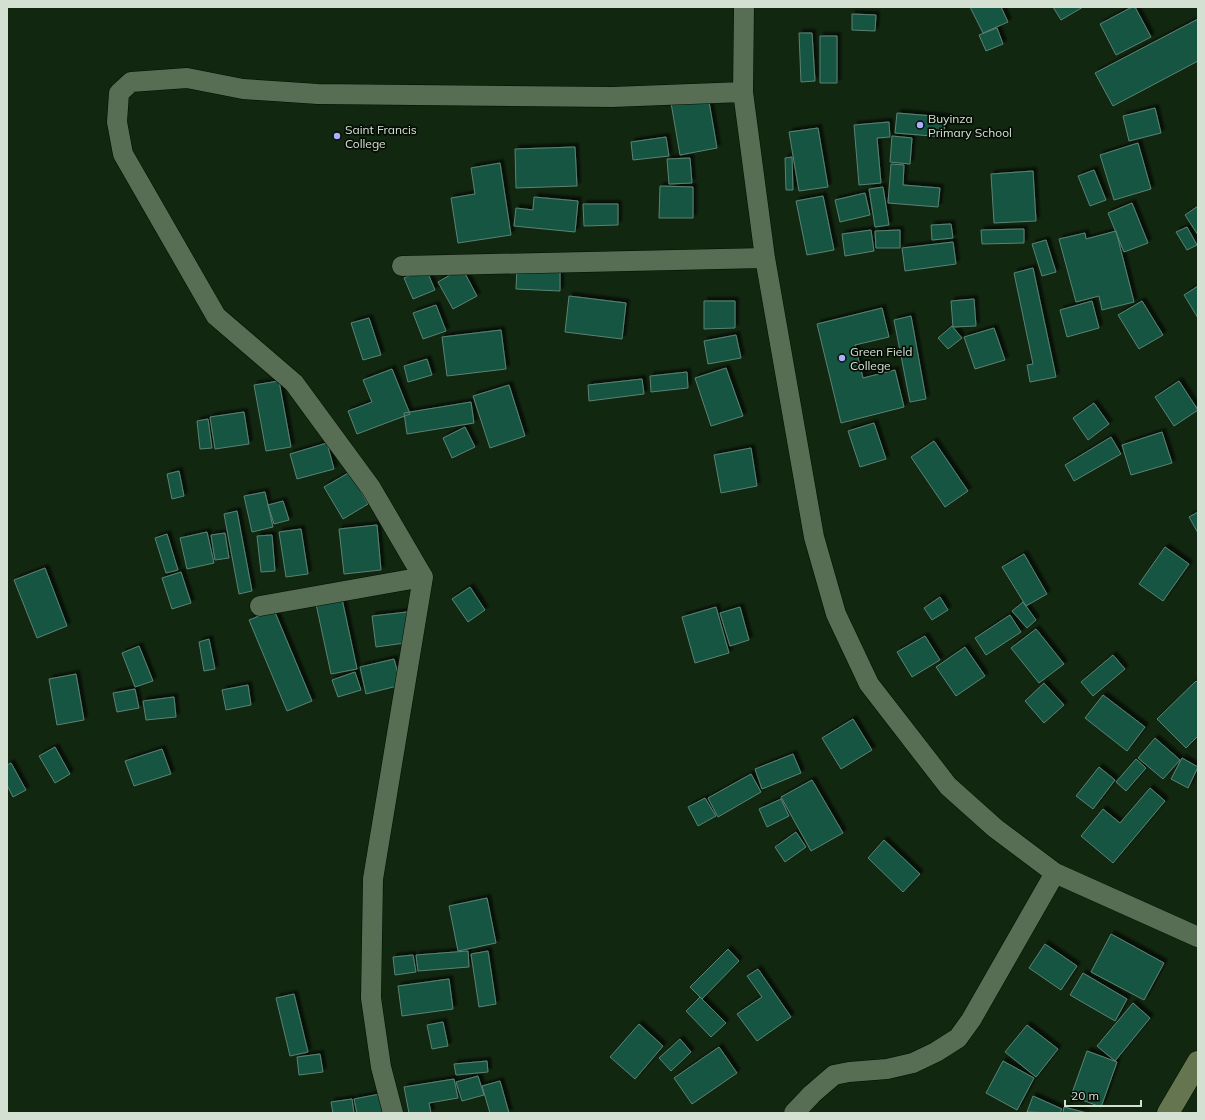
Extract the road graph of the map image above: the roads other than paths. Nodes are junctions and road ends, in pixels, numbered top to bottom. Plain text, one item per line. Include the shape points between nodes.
1 (744, 7) edge
2 (743, 92) junction
3 (766, 258) junction
4 (402, 266) dead end
5 (423, 577) junction
6 (260, 606) dead end
7 (1055, 872) junction
8 (1198, 937) edge
9 (1198, 1062) edge
10 (393, 1113) edge
11 (794, 1113) edge
12 (1168, 1113) edge

1 - 2 street
2 - 3 street
2 - 5 street via 612,97 318,94 243,89 187,78 131,82 119,93 117,122 123,154 216,316 294,383 371,488
3 - 4 street
3 - 7 street via 814,538 836,614 869,684 948,786 995,828
5 - 6 street
5 - 10 street via 373,879 371,998 380,1067
7 - 8 street
7 - 11 street via 971,1020 958,1038 913,1063 834,1076
9 - 12 main road

